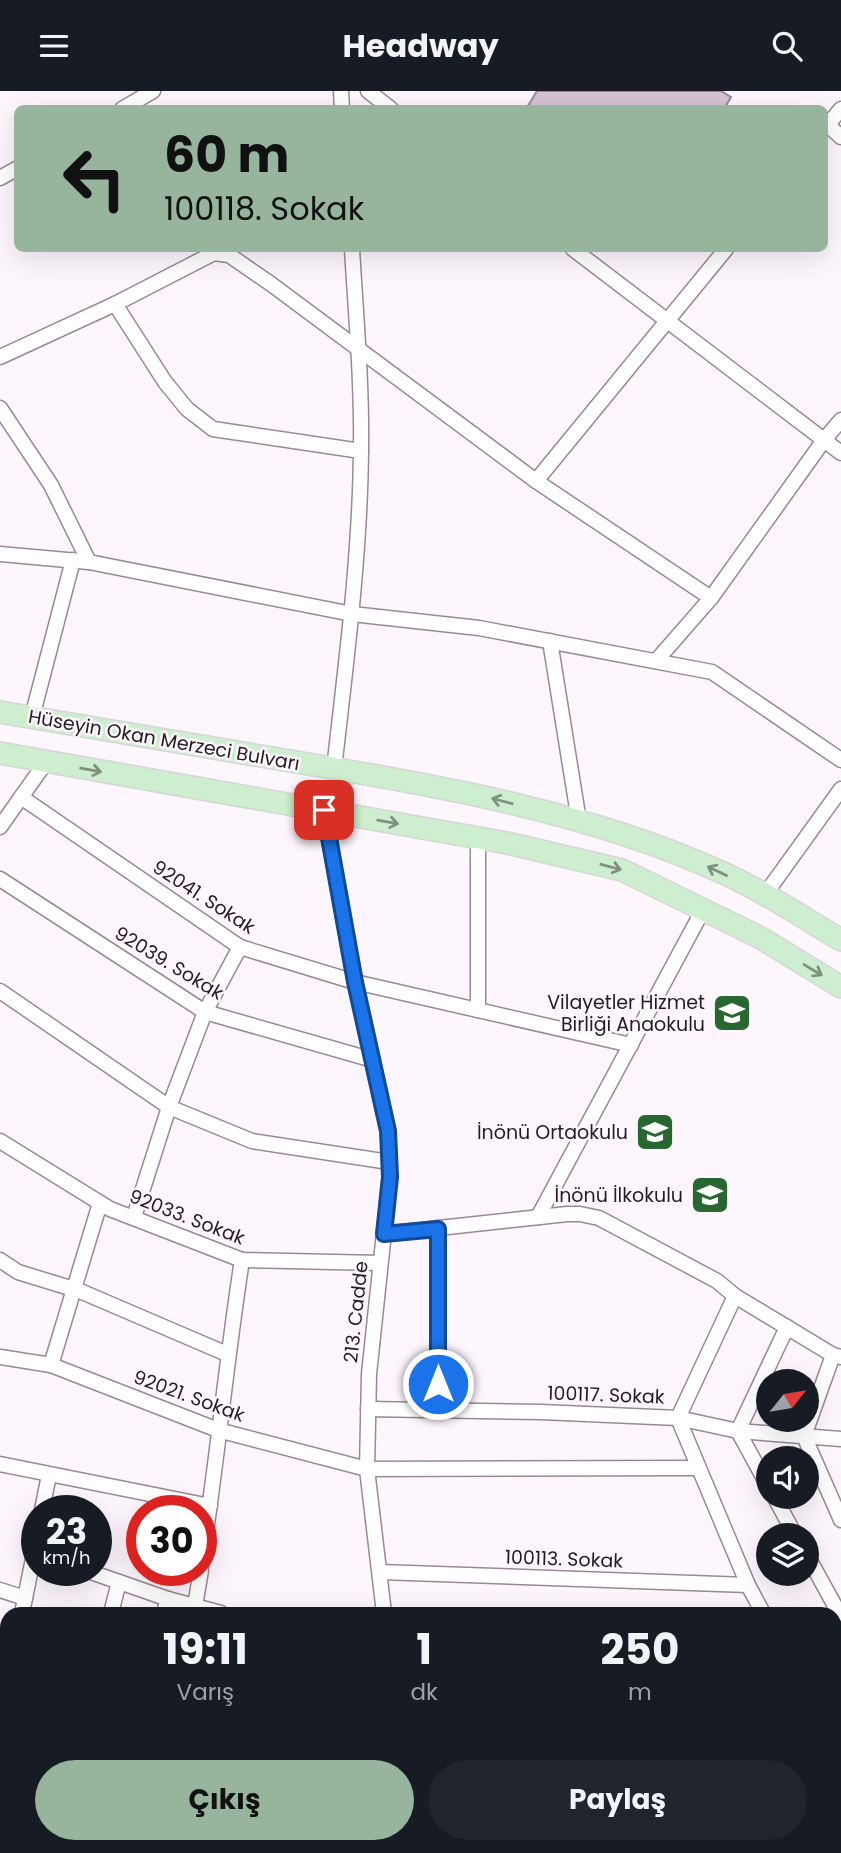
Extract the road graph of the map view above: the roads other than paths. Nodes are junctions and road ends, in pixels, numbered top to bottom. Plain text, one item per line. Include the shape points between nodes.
1 (153, 91) edge
2 (368, 91) edge
3 (129, 105) edge
4 (386, 105) edge
5 (841, 109) edge
6 (828, 125) edge
7 (352, 252) edge
8 (577, 252) edge
9 (724, 252) edge
10 (115, 304) junction
11 (667, 320) junction
12 (359, 349) junction
13 (0, 357) edge
14 (0, 408) edge
15 (841, 420) edge
16 (824, 440) junction
17 (361, 451) junction
18 (841, 453) edge
19 (536, 481) junction
20 (0, 554) edge
21 (73, 561) junction
22 (89, 562) junction
23 (711, 599) junction
24 (352, 614) junction
25 (550, 641) junction
26 (656, 661) junction
27 (0, 712) edge
28 (32, 717) junction
29 (0, 754) edge
30 (841, 760) edge
31 (46, 762) junction
32 (334, 769) junction
33 (841, 789) edge
34 (22, 797) junction
35 (324, 810) junction
36 (579, 821) junction
37 (0, 827) edge
38 (478, 838) junction
39 (0, 880) edge
40 (764, 895) junction
41 (704, 908) junction
42 (841, 940) edge
43 (240, 947) junction
44 (355, 982) junction
45 (841, 987) edge
46 (0, 991) edge
47 (478, 1010) junction
48 (205, 1012) junction
49 (631, 1045) junction
50 (373, 1060) junction
51 (169, 1107) junction
52 (0, 1141) edge
53 (389, 1162) junction
54 (100, 1203) junction
55 (134, 1217) junction
56 (538, 1217) junction
57 (438, 1229) junction
58 (384, 1234) junction
59 (0, 1261) edge
60 (242, 1261) junction
61 (379, 1263) junction
62 (74, 1289) junction
63 (735, 1296) junction
64 (787, 1327) junction
65 (227, 1354) junction
66 (837, 1356) edge
67 (0, 1357) edge
68 (51, 1365) junction
69 (369, 1409) junction
70 (438, 1410) junction
71 (678, 1417) junction
72 (218, 1430) junction
73 (737, 1430) junction
74 (804, 1436) junction
75 (841, 1439) edge
76 (0, 1464) edge
77 (756, 1464) edge
78 (698, 1468) junction
79 (367, 1469) junction
80 (50, 1475) junction
81 (46, 1495) edge
82 (153, 1495) edge
83 (211, 1495) edge
84 (841, 1520) edge
85 (380, 1572) junction
86 (819, 1577) edge
87 (112, 1580) edge
88 (118, 1582) junction
89 (748, 1585) junction
90 (28, 1586) edge
91 (198, 1586) edge
92 (0, 1590) edge
93 (25, 1598) junction
94 (166, 1606) edge
95 (195, 1606) junction
96 (23, 1607) edge
97 (112, 1607) edge
98 (198, 1607) edge
99 (383, 1607) edge
100 (760, 1607) edge
101 (836, 1607) edge

1 - 3 street
2 - 4 street
5 - 6 street
7 - 12 street
8 - 11 street
9 - 11 street
10 - 12 street via 214,253 229,255
10 - 13 street
10 - 17 street via 165,381 187,409 213,429
11 - 16 street
11 - 19 street
12 - 17 street
12 - 19 street
14 - 22 street via 51,485
15 - 16 street
16 - 18 street
16 - 23 street
17 - 24 street
19 - 23 street
20 - 21 street
21 - 22 street
21 - 28 street
22 - 24 street
23 - 26 street
24 - 25 street
24 - 32 street
25 - 26 street
25 - 36 street
26 - 30 street via 712,673
27 - 28 main road, Hüseyin Okan Merzeci Bulvarı
28 - 32 main road, Hüseyin Okan Merzeci Bulvarı
29 - 31 main road
31 - 34 street
31 -> 35 main road
36 -> 32 main road, Hüseyin Okan Merzeci Bulvarı via 478,794
33 - 40 street
34 - 37 street
34 - 43 street, 92041. Sokak
35 -> 38 main road
35 - 44 street, 213. Cadde
40 -> 36 main road, Hüseyin Okan Merzeci Bulvarı via 713,868
38 -> 41 main road via 622,870
38 - 47 street
39 - 48 street, 92039. Sokak
40 - 42 main road, Hüseyin Okan Merzeci Bulvarı
41 -> 45 main road
41 - 49 street
43 - 44 street, 92041. Sokak
43 - 48 street
44 - 47 street, 92041. Sokak
44 - 50 street, 213. Cadde
46 - 51 street
47 - 49 street, 92041. Sokak
48 - 50 street, 92039. Sokak
48 - 51 street
49 - 56 street
50 - 53 street, 213. Cadde via 388,1131
51 - 53 street via 252,1141
51 - 55 street
52 - 54 street, 92033. Sokak
53 - 58 street, 213. Cadde
54 - 55 street, 92033. Sokak
54 - 62 street
55 - 60 street, 92033. Sokak
56 - 57 street
56 - 63 street via 580,1214 599,1218 716,1281
57 - 58 street
57 - 70 street
58 - 61 street, 213. Cadde
59 - 62 street via 18,1272
60 - 61 street, 92033. Sokak
60 - 65 street
61 - 69 street, 213. Cadde
62 - 65 street
62 - 68 street
63 - 64 street
63 - 71 street
64 - 66 street
64 - 73 street
65 - 72 street
66 - 74 street
67 - 68 street, 92021. Sokak
68 - 72 street, 92021. Sokak
69 - 70 street, 100117. Sokak
69 - 79 street, 213. Cadde
70 - 71 street, 100117. Sokak
71 - 73 street, 100117. Sokak
71 - 78 street
72 - 79 street, 92021. Sokak
72 - 83 street
73 - 74 street, 100117. Sokak
73 - 77 street
74 - 75 street, 100117. Sokak
74 - 84 street
76 - 80 street
78 - 79 street, 92021. Sokak
78 - 89 street
79 - 85 street, 213. Cadde
80 - 81 street
80 - 82 street
85 - 89 street, 100113. Sokak
85 - 99 street, 213. Cadde
86 - 101 street
87 - 88 street
88 - 94 street
88 - 97 street
89 - 100 street
90 - 93 street
91 - 95 street
92 - 93 street
93 - 96 street
94 - 95 street
95 - 98 street

